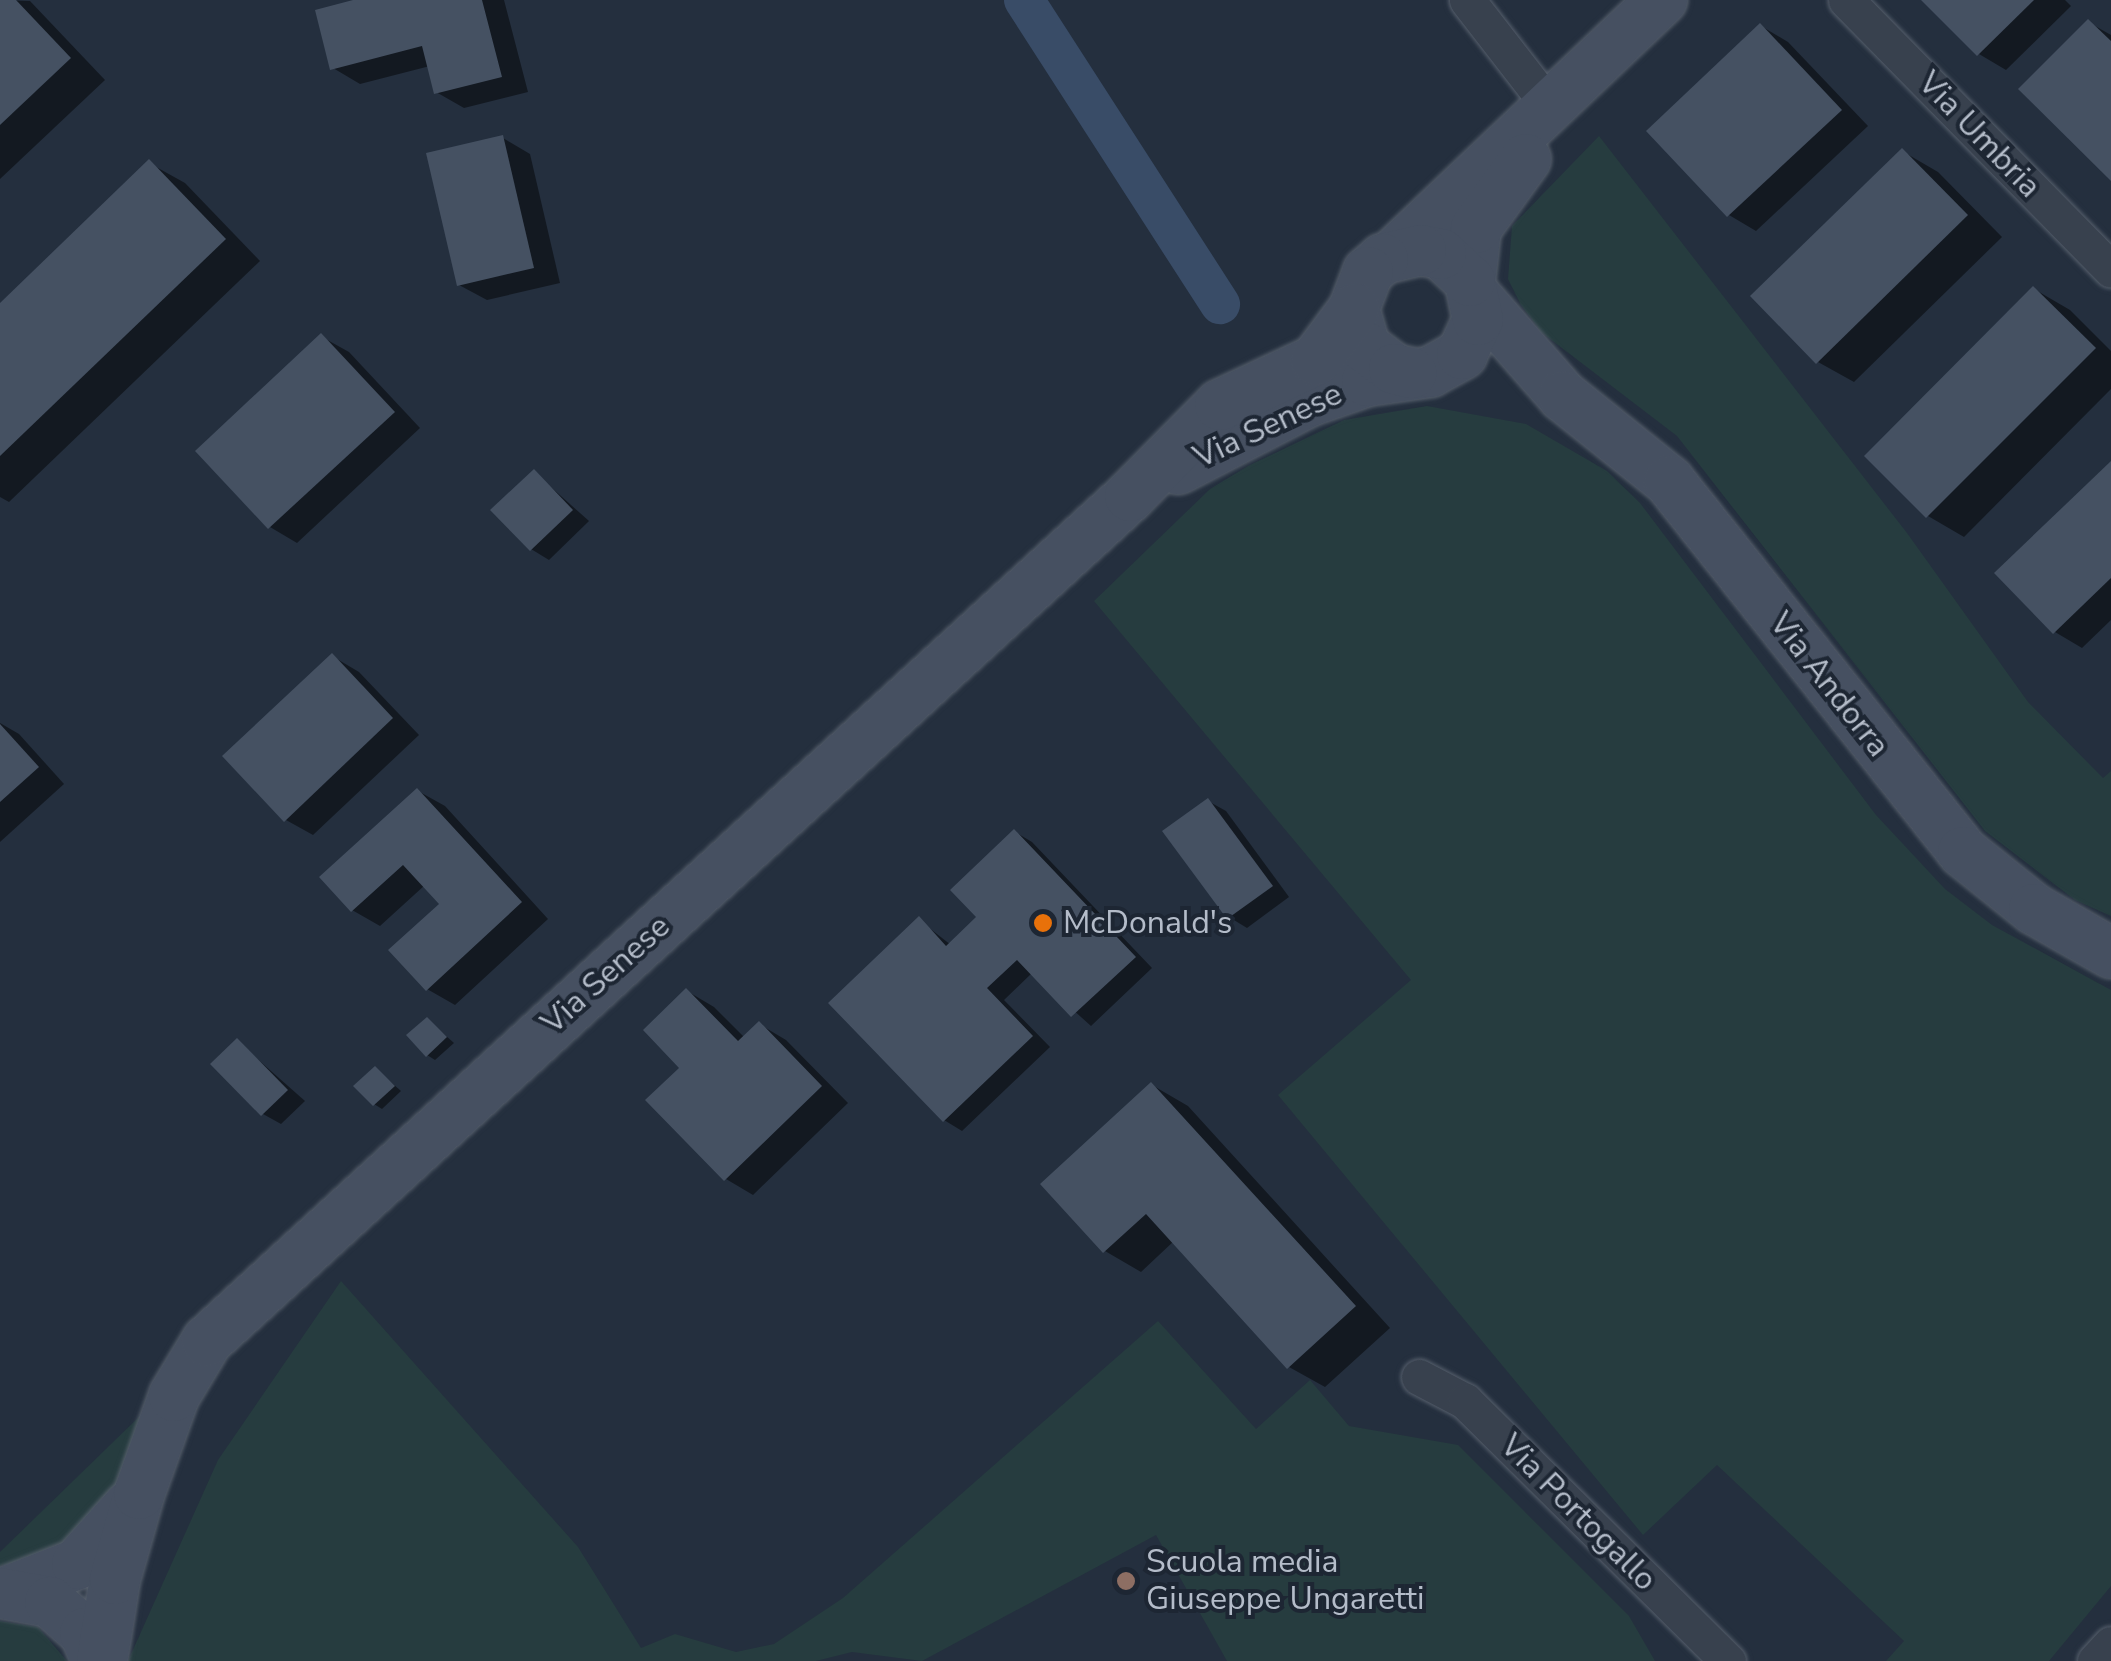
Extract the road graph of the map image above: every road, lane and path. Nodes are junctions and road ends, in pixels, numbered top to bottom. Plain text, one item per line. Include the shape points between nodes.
1 (1467, 0) edge
2 (1662, 0) edge
3 (1846, 0) edge
4 (1617, 46) junction
5 (1547, 103) junction
6 (1393, 254) junction
7 (2111, 270) edge
8 (1474, 290) junction
9 (1354, 309) junction
10 (1421, 372) junction
11 (1564, 396) junction
12 (1130, 496) junction
13 (2111, 952) edge
14 (1419, 1377) dead end
15 (139, 1494) junction
16 (3, 1592) edge
17 (2111, 1644) edge
18 (100, 1661) edge
19 (1728, 1661) edge
20 (2095, 1661) edge

1 - 5 street
2 - 4 main road, Via Senese
3 - 7 street, Via Umbria
4 - 5 main road, Via Senese
4 - 8 main road, Via Senese via 1490,204 1470,248
5 - 6 main road, Via Senese
6 - 8 main road via 1440,254
6 - 9 main road, Via Senese via 1368,272
8 - 10 main road, Via Senese via 1472,338 1448,366
8 - 11 main road, Via Andorra
9 - 10 main road, Via Senese via 1365,347 1394,369
9 - 12 main road, Via Senese via 1316,360 1220,405
10 - 11 main road, Via Andorra via 1504,377
10 - 12 main road, Via Senese via 1310,402
11 - 13 main road, Via Andorra via 1669,481 1963,852 2034,909
12 - 15 main road, Via Senese via 208,1341 174,1396
14 - 19 street, Via Portogallo via 1466,1401
15 - 16 main road, Via Senese via 76,1564
15 - 18 main road, Via Senese
16 - 18 main road, Via Senese via 50,1602 70,1616
17 - 20 street

